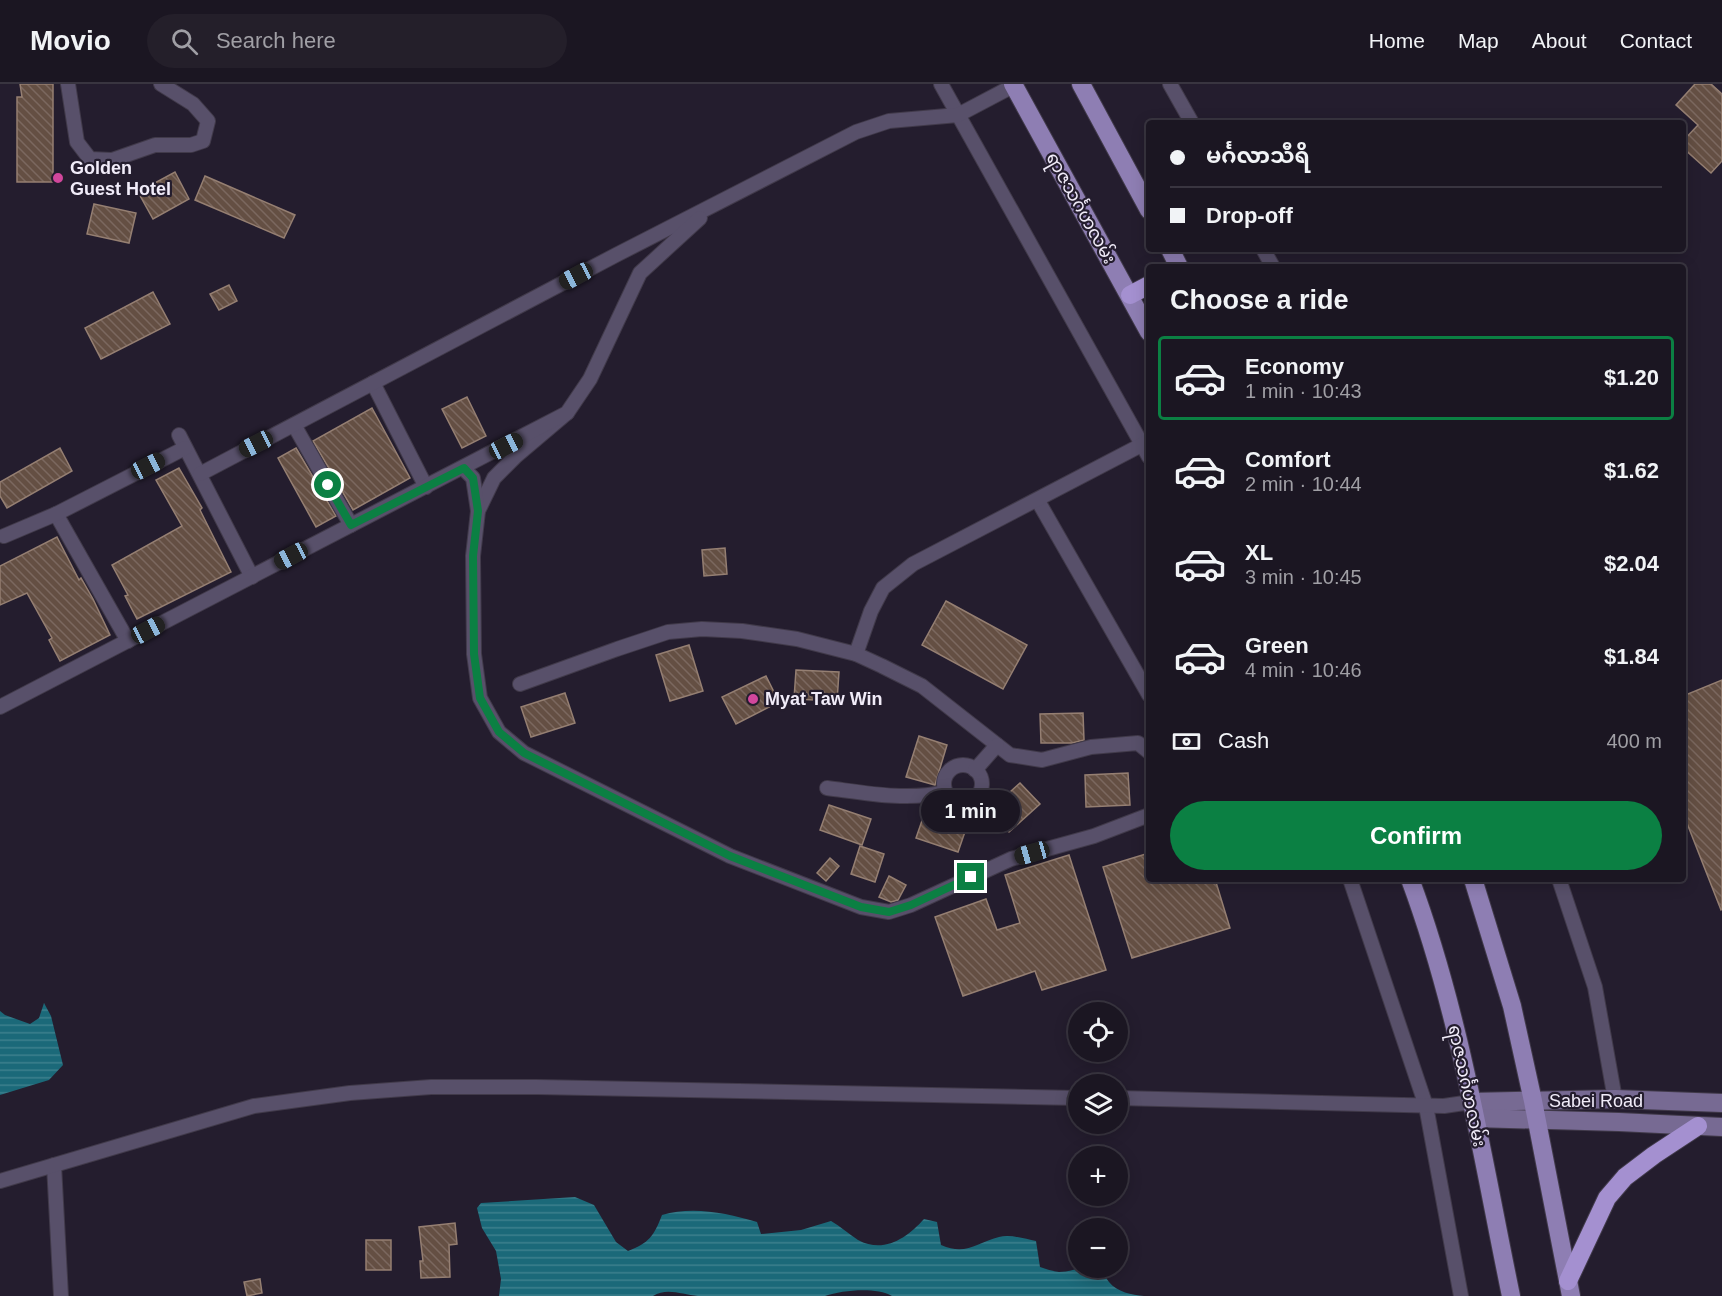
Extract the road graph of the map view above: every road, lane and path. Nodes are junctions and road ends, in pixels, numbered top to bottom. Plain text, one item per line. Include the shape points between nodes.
1 (68, 84) edge
2 (161, 84) edge
3 (941, 84) edge
4 (1080, 84) edge
5 (1170, 84) edge
6 (1013, 85) edge
7 (958, 115) junction
8 (1190, 120) edge
9 (715, 205) junction
10 (1146, 205) edge
11 (1146, 287) edge
12 (1130, 295) junction
13 (1146, 326) edge
14 (373, 383) junction
15 (567, 413) junction
16 (294, 425) junction
17 (1146, 445) edge
18 (1146, 447) edge
19 (464, 468) junction
20 (200, 474) junction
21 (426, 487) junction
22 (1038, 501) junction
23 (478, 511) junction
24 (56, 514) junction
25 (351, 525) junction
26 (4, 536) dead end
27 (252, 577) junction
28 (128, 641) junction
29 (856, 654) junction
30 (520, 684) dead end
31 (1146, 690) edge
32 (0, 707) edge
33 (997, 745) junction
34 (1146, 750) edge
35 (975, 770) junction
36 (827, 788) dead end
37 (945, 792) junction
38 (1146, 816) edge
39 (1351, 882) edge
40 (1411, 882) edge
41 (1474, 882) edge
42 (1560, 882) edge
43 (1068, 1098) edge
44 (1128, 1098) edge
45 (1615, 1099) junction
46 (1533, 1101) junction
47 (1722, 1103) edge
48 (1426, 1106) junction
49 (1473, 1110) junction
50 (1537, 1120) junction
51 (1698, 1126) junction
52 (1722, 1127) edge
53 (54, 1165) junction
54 (0, 1181) edge
55 (1570, 1289) edge
56 (62, 1296) edge
57 (1461, 1296) edge
58 (1511, 1296) edge

1 - 2 street via 76,142 90,159 112,160 155,145 203,141 208,120 193,104
3 - 7 street
4 - 10 main road
5 - 8 street
6 - 7 street
6 - 12 main road, ရာဇသင်္ဂဟလမ်း
7 - 9 street via 889,122 856,132
7 - 17 street
9 - 14 street
9 - 15 street via 640,273 590,379
11 - 12 highway
12 - 13 main road, ရာဇသင်္ဂဟလမ်း
14 - 16 street
14 - 21 street
15 - 19 street
15 - 23 street via 494,478
16 - 20 street
16 - 25 street
18 - 22 street
19 - 21 street
19 - 23 street via 473,478
20 - 24 street via 182,441
20 - 27 street
21 - 25 street
22 - 29 street via 914,564 883,588
22 - 31 street
23 - 38 street via 473,556 474,654 480,698 499,732 524,753 730,856 861,907 889,912 1011,859 1094,836
24 - 26 street
24 - 28 street
25 - 27 street
27 - 28 street
28 - 32 street
29 - 30 street via 797,639 742,631 668,632
29 - 33 street via 922,686
33 - 34 street via 1010,755 1042,760 1119,744 1138,743
33 - 35 street
35 - 37 street via 966,766 951,769 945,779
35 - 37 street via 981,790 973,800 958,803
36 - 37 street via 903,797
39 - 48 street
40 - 49 main road, ရာဇသင်္ဂဟလမ်း via 1449,1003
41 - 46 main road via 1512,1006
42 - 45 street via 1595,987
43 - 53 street via 431,1087 254,1106
44 - 48 street
45 - 46 street, Sabei Road
45 - 47 street, Sabei Road
46 - 49 street, Sabei Road
46 - 50 main road
48 - 49 street
48 - 57 street
49 - 50 street, Sabei Road
49 - 58 main road, ရာဇသင်္ဂဟလမ်း
50 - 51 street, Sabei Road
50 - 55 main road
51 - 52 street, Sabei Road
51 - 55 highway via 1625,1177 1606,1198
53 - 54 street
53 - 56 street

